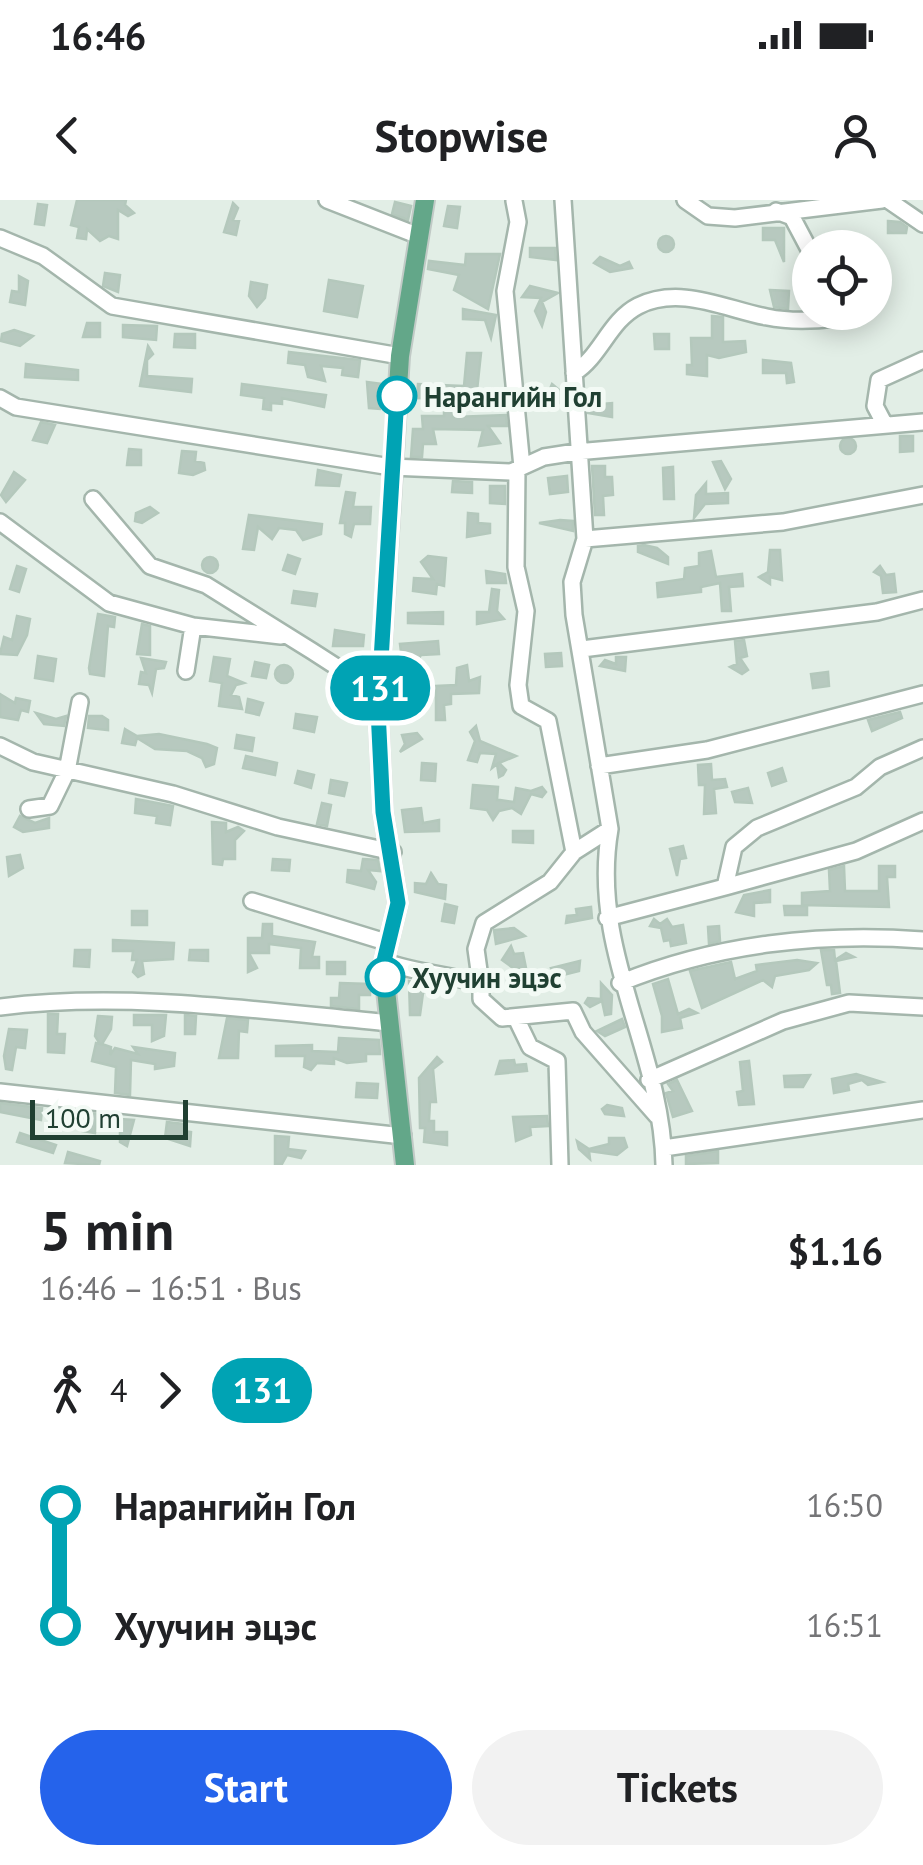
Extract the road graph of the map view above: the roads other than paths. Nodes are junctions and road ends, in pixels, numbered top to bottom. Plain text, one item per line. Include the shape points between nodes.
1 (328, 200) edge
2 (425, 200) edge
3 (563, 200) edge
4 (684, 200) edge
5 (885, 200) edge
6 (514, 201) edge
7 (776, 211) junction
8 (923, 224) edge
9 (799, 230) edge
10 (419, 236) junction
11 (0, 238) edge
12 (792, 320) edge
13 (400, 356) junction
14 (923, 360) edge
15 (574, 372) junction
16 (0, 398) edge
17 (923, 422) edge
18 (884, 423) junction
19 (576, 452) junction
20 (391, 467) junction
21 (520, 468) junction
22 (923, 495) edge
23 (93, 498) dead end
24 (0, 522) edge
25 (585, 539) junction
26 (923, 600) edge
27 (193, 626) junction
28 (285, 636) junction
29 (582, 649) junction
30 (186, 671) dead end
31 (923, 694) edge
32 (80, 702) dead end
33 (378, 710) junction
34 (0, 746) edge
35 (923, 748) edge
36 (599, 766) junction
37 (67, 771) junction
38 (30, 809) dead end
39 (923, 820) edge
40 (610, 829) junction
41 (392, 852) junction
42 (574, 852) junction
43 (725, 887) junction
44 (252, 902) dead end
45 (607, 918) junction
46 (923, 940) edge
47 (387, 952) junction
48 (620, 983) junction
49 (480, 985) junction
50 (923, 1007) edge
51 (0, 1008) edge
52 (516, 1018) junction
53 (390, 1023) junction
54 (649, 1080) junction
55 (0, 1092) edge
56 (923, 1110) edge
57 (657, 1116) junction
58 (403, 1136) junction
59 (664, 1148) junction
60 (404, 1165) edge
61 (560, 1165) edge
62 (664, 1165) edge

1 - 10 street
2 - 10 main road
3 - 15 street
4 - 7 street via 708,216
5 - 7 street
5 - 8 street
6 - 21 street via 518,222 506,291
7 - 9 street via 792,217
10 - 13 main road
11 - 13 street via 42,256 112,306
12 - 15 street via 699,299 662,298 618,320
13 - 20 main road
14 - 18 street via 879,380 875,406
15 - 19 street
16 - 20 street via 16,407
17 - 18 street
18 - 19 street
19 - 21 street
19 - 25 street
20 - 21 street
20 - 33 main road
21 - 42 street via 516,568 526,611 518,685 521,706 548,722
22 - 25 street via 782,522
23 - 28 street via 150,566 206,585
24 - 27 street via 109,603
25 - 29 street via 572,582
26 - 29 street via 876,612
27 - 28 street
27 - 30 street
28 - 33 street via 360,682
29 - 36 street
31 - 36 street via 707,750
32 - 37 street
33 - 41 main road via 383,812
34 - 37 street
35 - 43 street via 880,767 856,787 757,828 734,848
36 - 40 street
37 - 38 street via 50,806
37 - 41 street
39 - 43 street via 843,856
40 - 42 street
40 - 45 street
41 - 47 main road via 398,903
42 - 49 street via 550,882 484,923 476,949
43 - 45 street
44 - 47 street
45 - 48 street
46 - 48 street via 799,940 722,952
47 - 49 street via 410,972
47 - 53 main road
48 - 54 street
49 - 52 street via 488,1008
50 - 54 street via 849,1003 784,1021
51 - 53 street via 48,1001 184,1006
52 - 57 street via 574,1011 583,1032
52 - 61 street via 530,1047 558,1061
53 - 58 main road
54 - 57 street
55 - 58 street
56 - 59 street
57 - 59 street
58 - 60 main road
59 - 62 street

